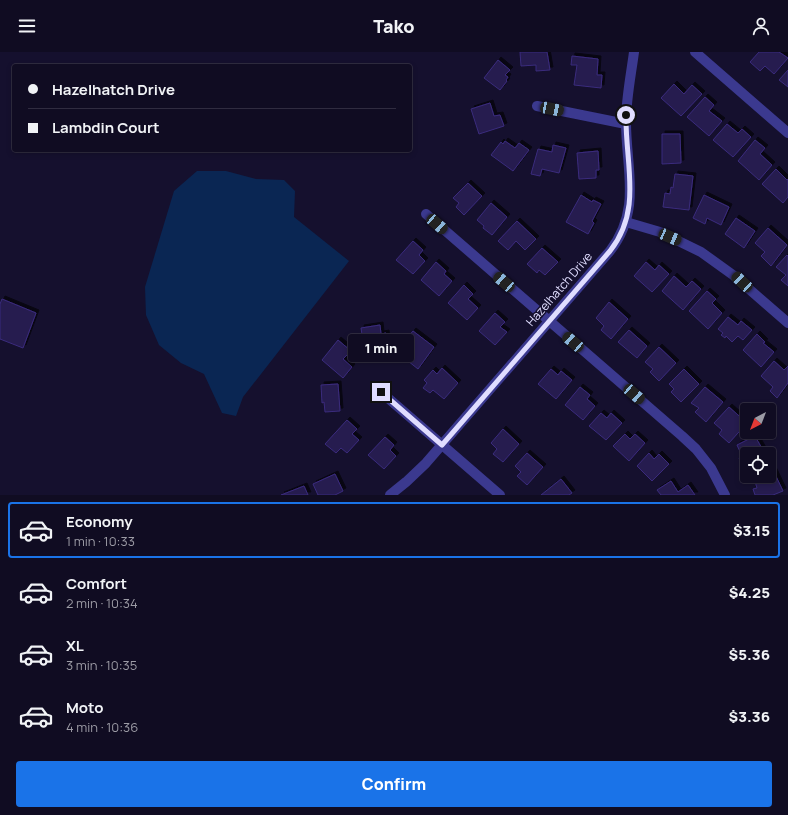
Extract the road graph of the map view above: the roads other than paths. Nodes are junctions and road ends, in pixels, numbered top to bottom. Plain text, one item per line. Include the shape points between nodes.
1 (634, 52) edge
2 (695, 52) edge
3 (537, 106) dead end
4 (626, 124) junction
5 (788, 133) edge
6 (426, 214) dead end
7 (626, 222) junction
8 (549, 321) junction
9 (788, 323) edge
10 (381, 392) dead end
11 (442, 445) junction
12 (390, 495) edge
13 (500, 495) edge
14 (725, 495) edge

1 - 4 street, Hazelhatch Drive
2 - 5 street
3 - 4 street
4 - 7 street, Hazelhatch Drive via 630,194
6 - 8 street
7 - 8 street, Hazelhatch Drive via 614,246
7 - 9 street via 660,232 700,252 733,274
8 - 11 street, Hazelhatch Drive
8 - 14 street via 696,449 711,468
10 - 11 street
11 - 12 street, Hazelhatch Drive via 415,474
11 - 13 street

